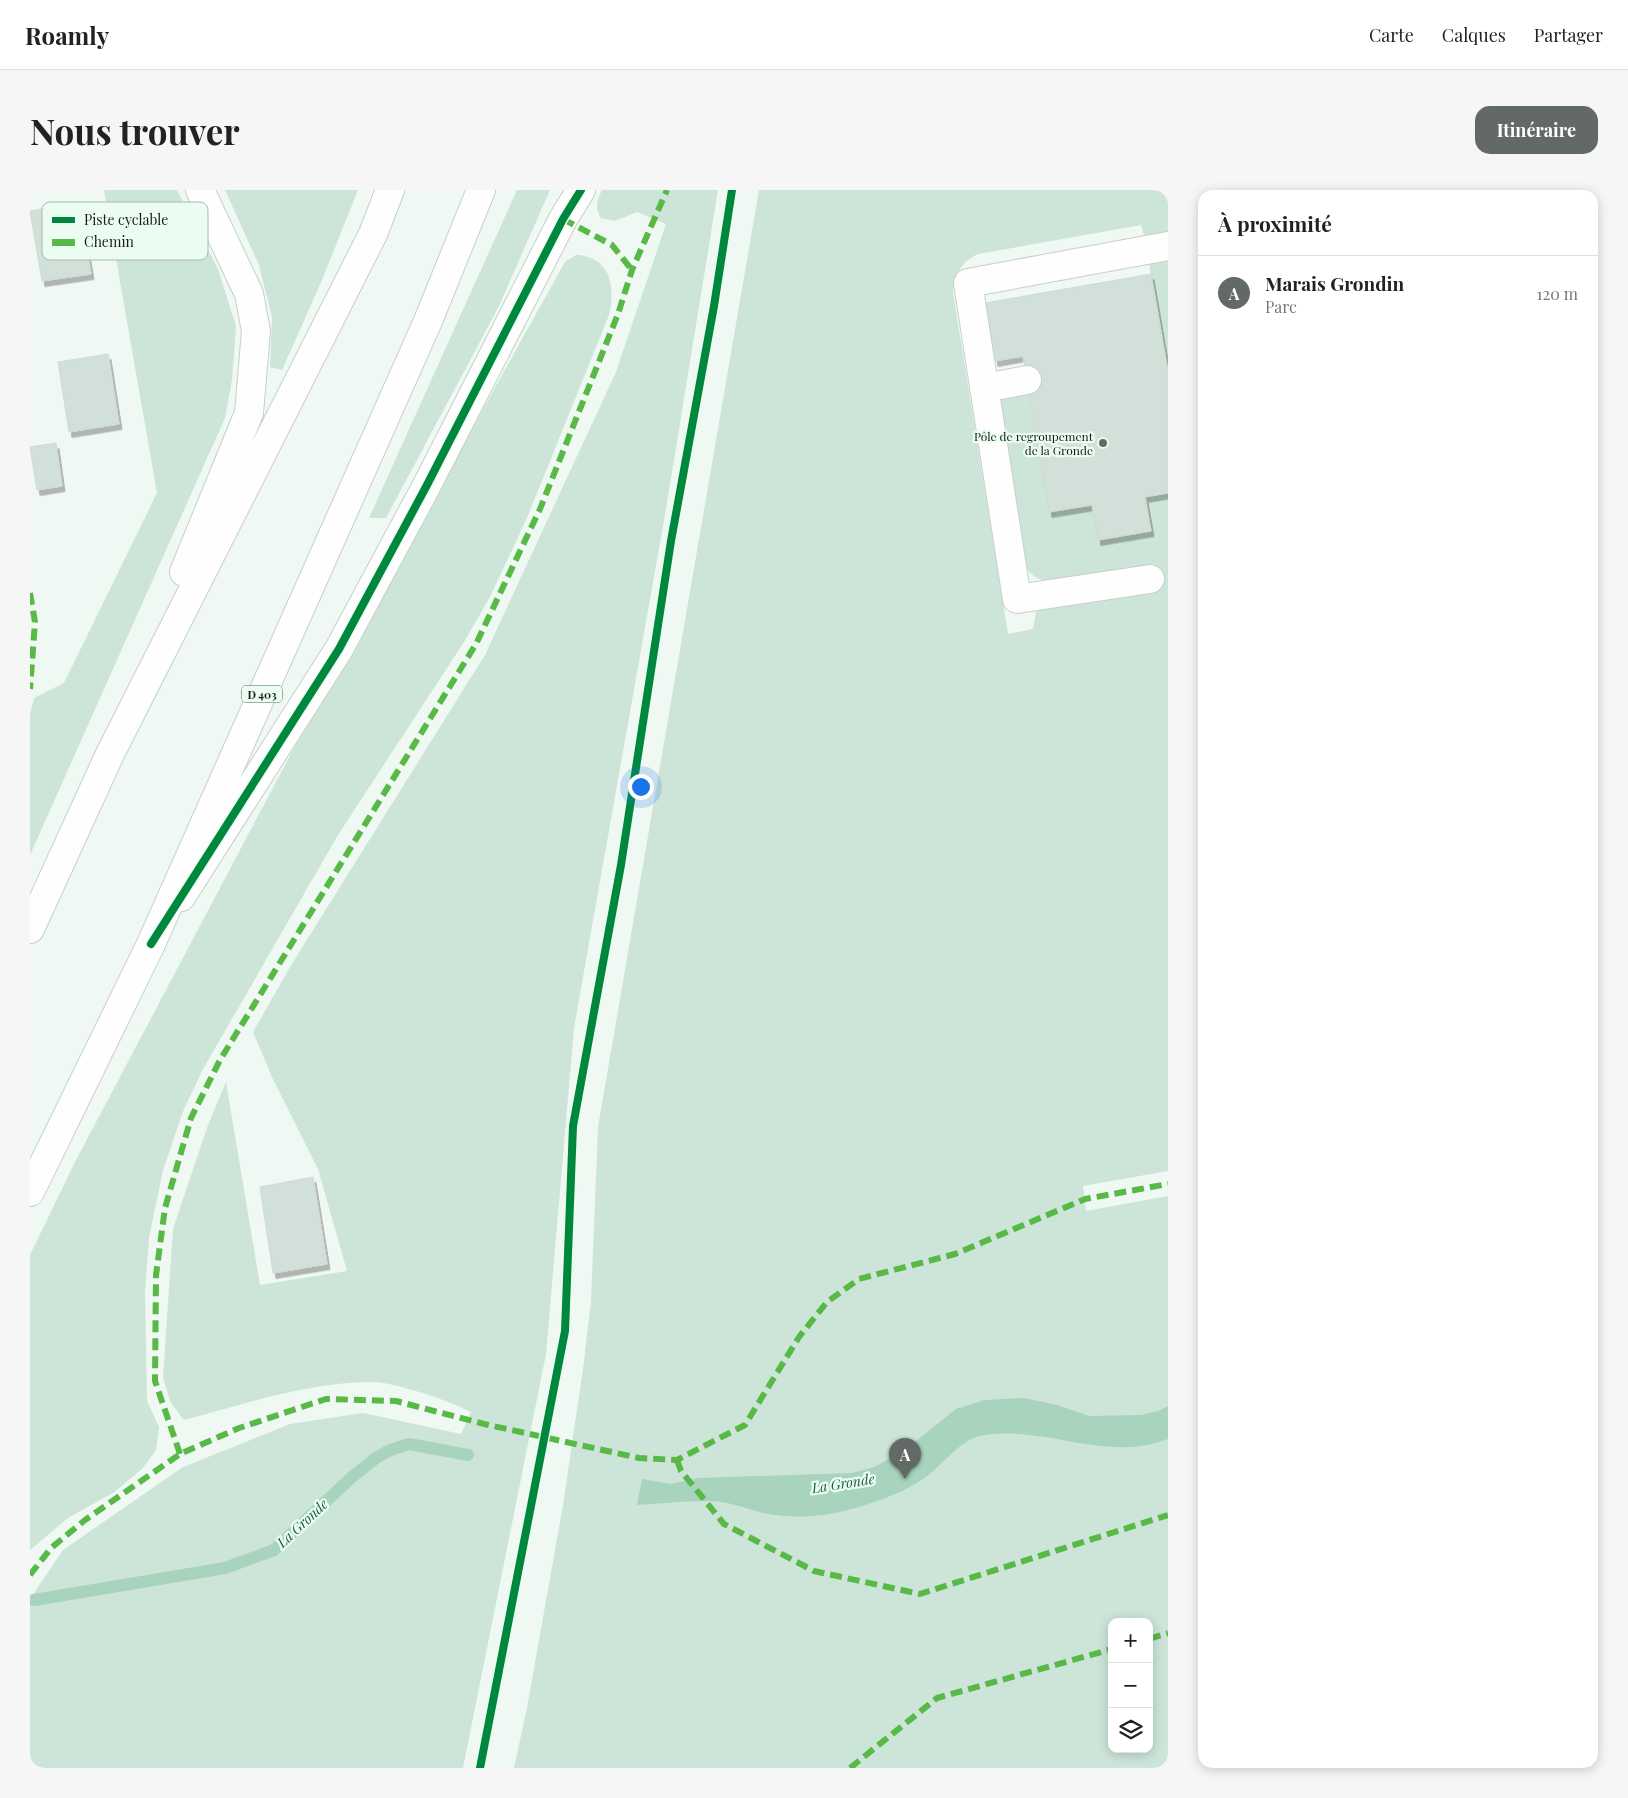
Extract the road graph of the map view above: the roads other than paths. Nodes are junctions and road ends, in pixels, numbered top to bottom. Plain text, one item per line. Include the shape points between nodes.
1 (200, 190) edge
2 (390, 190) edge
3 (481, 190) edge
4 (581, 190) edge
5 (206, 202) edge
6 (208, 206) edge
7 (1168, 246) edge
8 (1027, 380) dead end
9 (984, 388) junction
10 (1150, 578) dead end
11 (110, 754) junction
12 (30, 929) edge
13 (150, 944) junction
14 (30, 1192) edge

1 - 5 main road
2 - 11 main road via 373,234
3 - 13 main road, D 403 via 424,330
4 - 13 main road via 339,649
6 - 11 main road via 251,304 256,331 248,413
7 - 9 main road via 968,283
8 - 9 main road
9 - 10 main road via 1017,599
11 - 12 main road
13 - 14 main road, D 403

